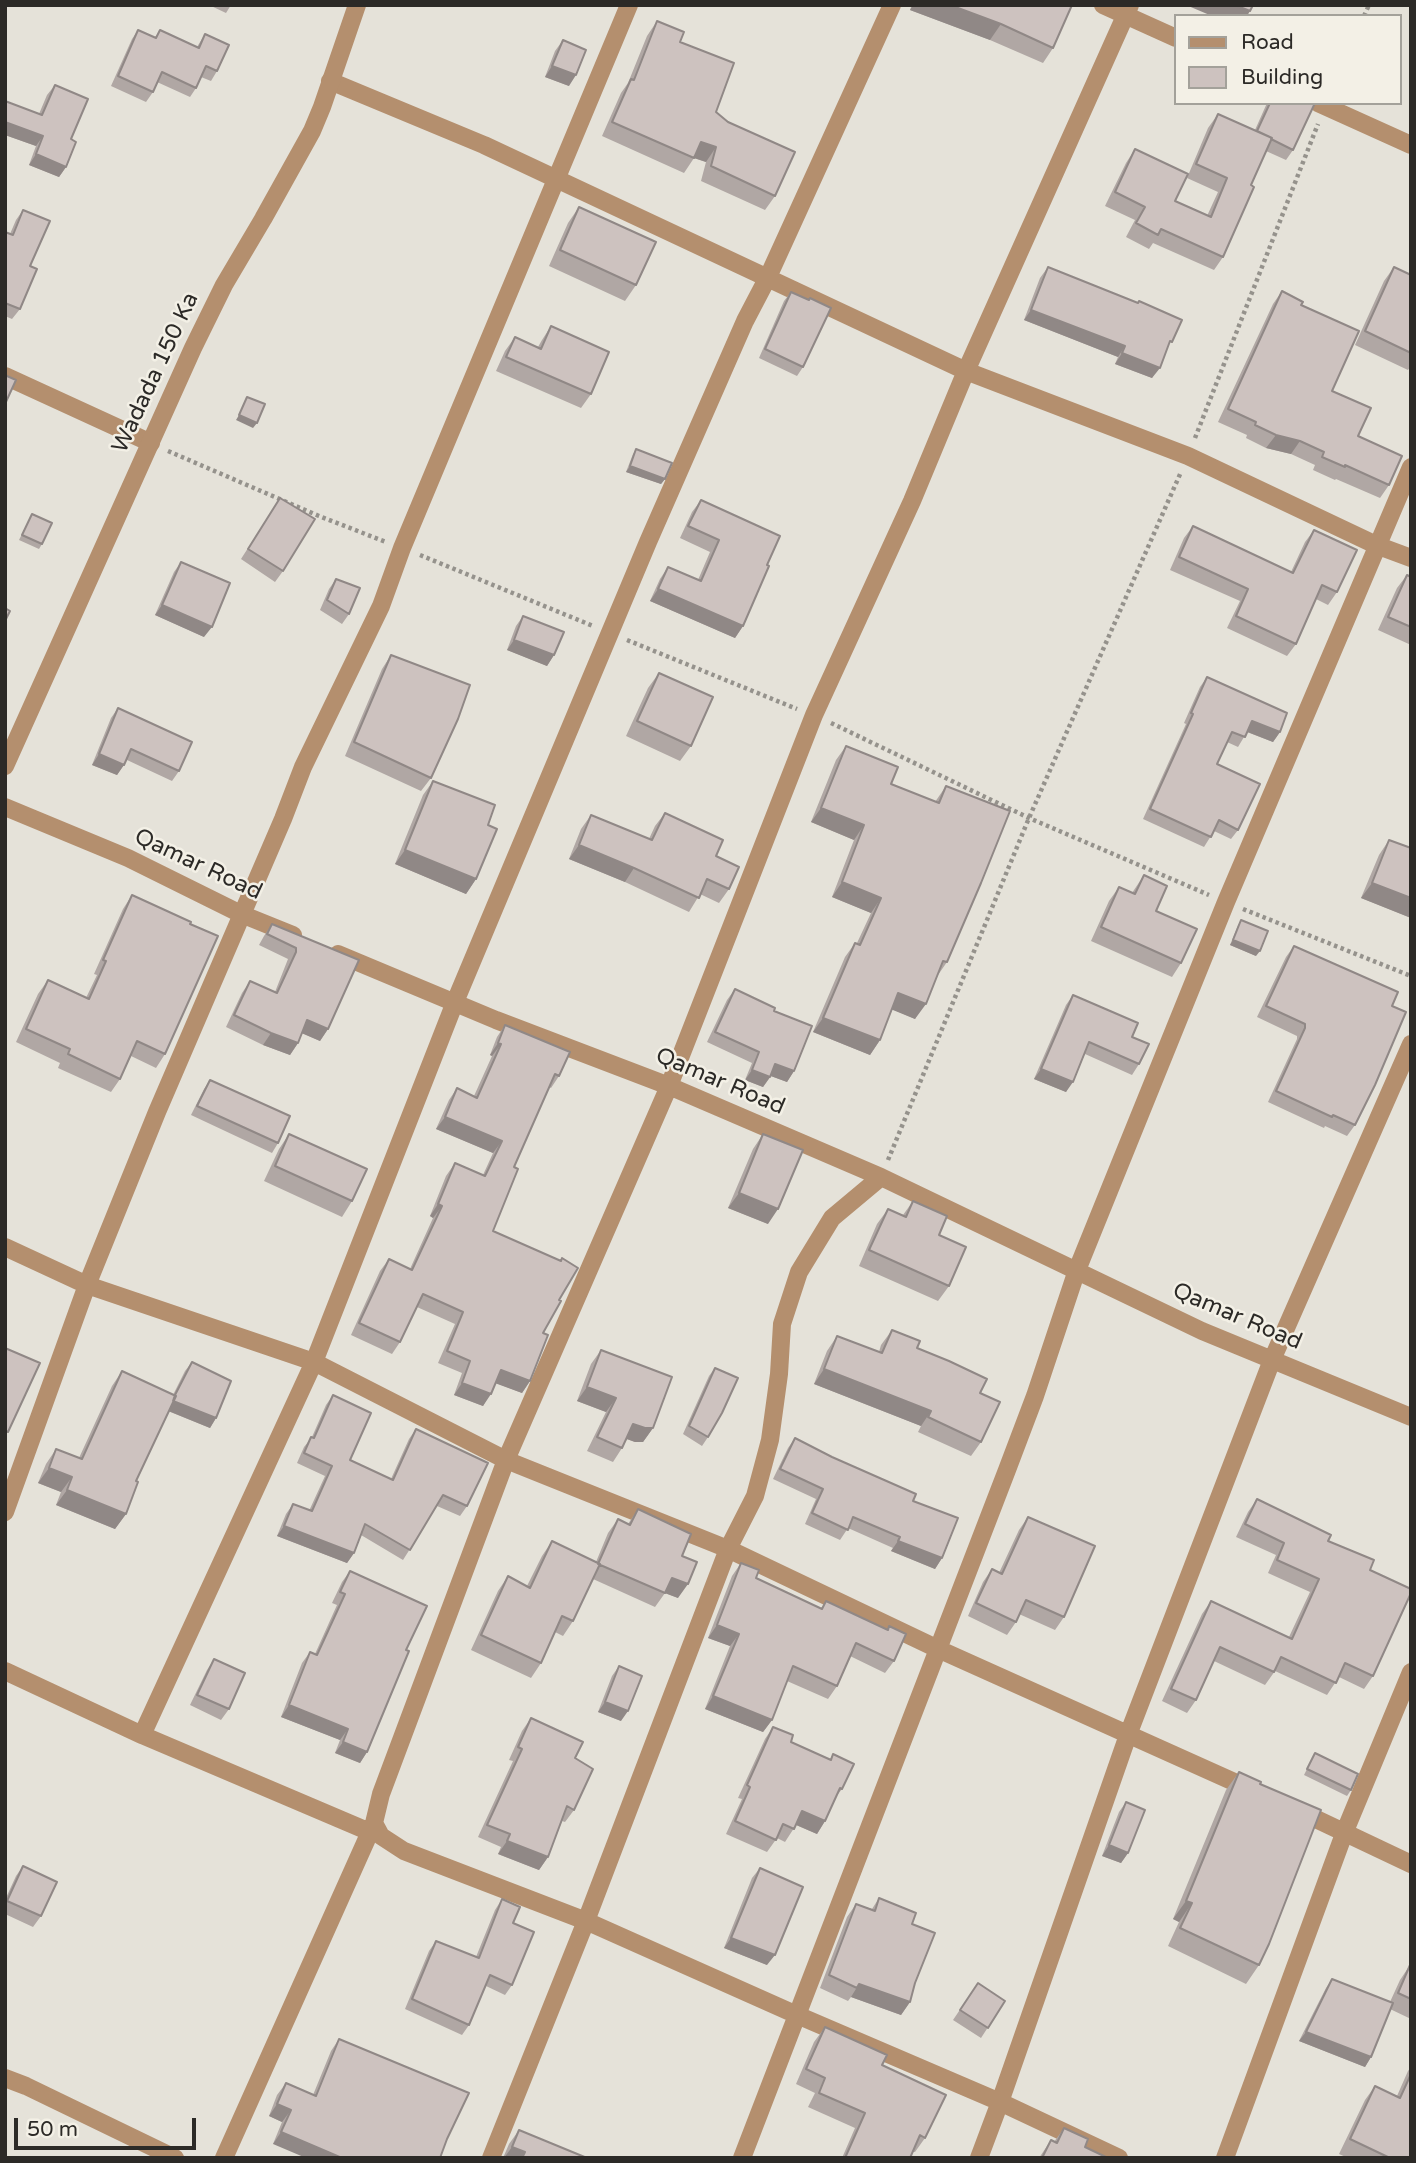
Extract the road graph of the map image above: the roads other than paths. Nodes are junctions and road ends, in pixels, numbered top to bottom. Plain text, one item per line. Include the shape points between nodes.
1 (357, 5) edge
2 (629, 5) edge
3 (892, 5) edge
4 (1103, 5) edge
5 (1129, 10) edge
6 (1174, 37) edge
7 (330, 81) junction
8 (1322, 105) edge
9 (1411, 145) edge
10 (557, 179) junction
11 (768, 277) junction
12 (966, 371) junction
13 (5, 376) edge
14 (151, 443) junction
15 (1411, 467) edge
16 (1376, 545) junction
17 (1411, 558) edge
18 (5, 766) edge
19 (5, 807) edge
20 (241, 914) junction
21 (455, 1002) junction
22 (1411, 1044) edge
23 (669, 1086) junction
24 (881, 1177) junction
25 (5, 1247) edge
26 (1077, 1270) junction
27 (87, 1285) junction
28 (1272, 1360) junction
29 (314, 1362) junction
30 (1411, 1417) edge
31 (506, 1460) junction
32 (5, 1512) edge
33 (728, 1549) junction
34 (938, 1650) junction
35 (5, 1671) edge
36 (1411, 1672) edge
37 (142, 1735) junction
38 (1128, 1735) junction
39 (372, 1828) junction
40 (1345, 1831) junction
41 (1411, 1864) edge
42 (586, 1921) junction
43 (797, 2015) junction
44 (5, 2078) edge
45 (1000, 2102) junction
46 (175, 2158) edge
47 (224, 2158) edge
48 (491, 2158) edge
49 (742, 2158) edge
50 (978, 2158) edge
51 (1119, 2158) edge
52 (1225, 2158) edge

1 - 7 street, Wadada 150 Ka
2 - 10 street
3 - 11 street
4 - 5 street
5 - 6 street
5 - 12 street
7 - 10 street
7 - 14 street, Wadada 150 Ka via 312,131 224,285
8 - 9 street
10 - 11 street
10 - 20 street via 381,606 303,766
11 - 12 street
11 - 21 street via 648,542
12 - 16 street via 1188,456
12 - 23 street via 814,715
13 - 14 street
14 - 18 street, Wadada 150 Ka
15 - 16 street
16 - 17 street
16 - 26 street
19 - 20 street, Qamar Road via 128,858
20 - 21 street, Qamar Road
20 - 27 street
21 - 23 street, Qamar Road
21 - 29 street
22 - 28 street
23 - 24 street, Qamar Road
23 - 31 street
24 - 26 street, Qamar Road
24 - 33 street via 832,1218 799,1272 782,1324 770,1440 755,1496
25 - 27 street
26 - 28 street, Qamar Road
26 - 34 street
27 - 29 street
27 - 32 street
28 - 30 street, Qamar Road
28 - 38 street
29 - 31 street
29 - 37 street
31 - 33 street
31 - 39 street
33 - 34 street
33 - 42 street
34 - 38 street
34 - 43 street
35 - 37 street
36 - 40 street
37 - 39 street
38 - 40 street
38 - 45 street
39 - 42 street via 404,1851
39 - 47 street
40 - 41 street
40 - 52 street
42 - 43 street
42 - 48 street
43 - 45 street
43 - 49 street
44 - 46 street
45 - 50 street
45 - 51 street

